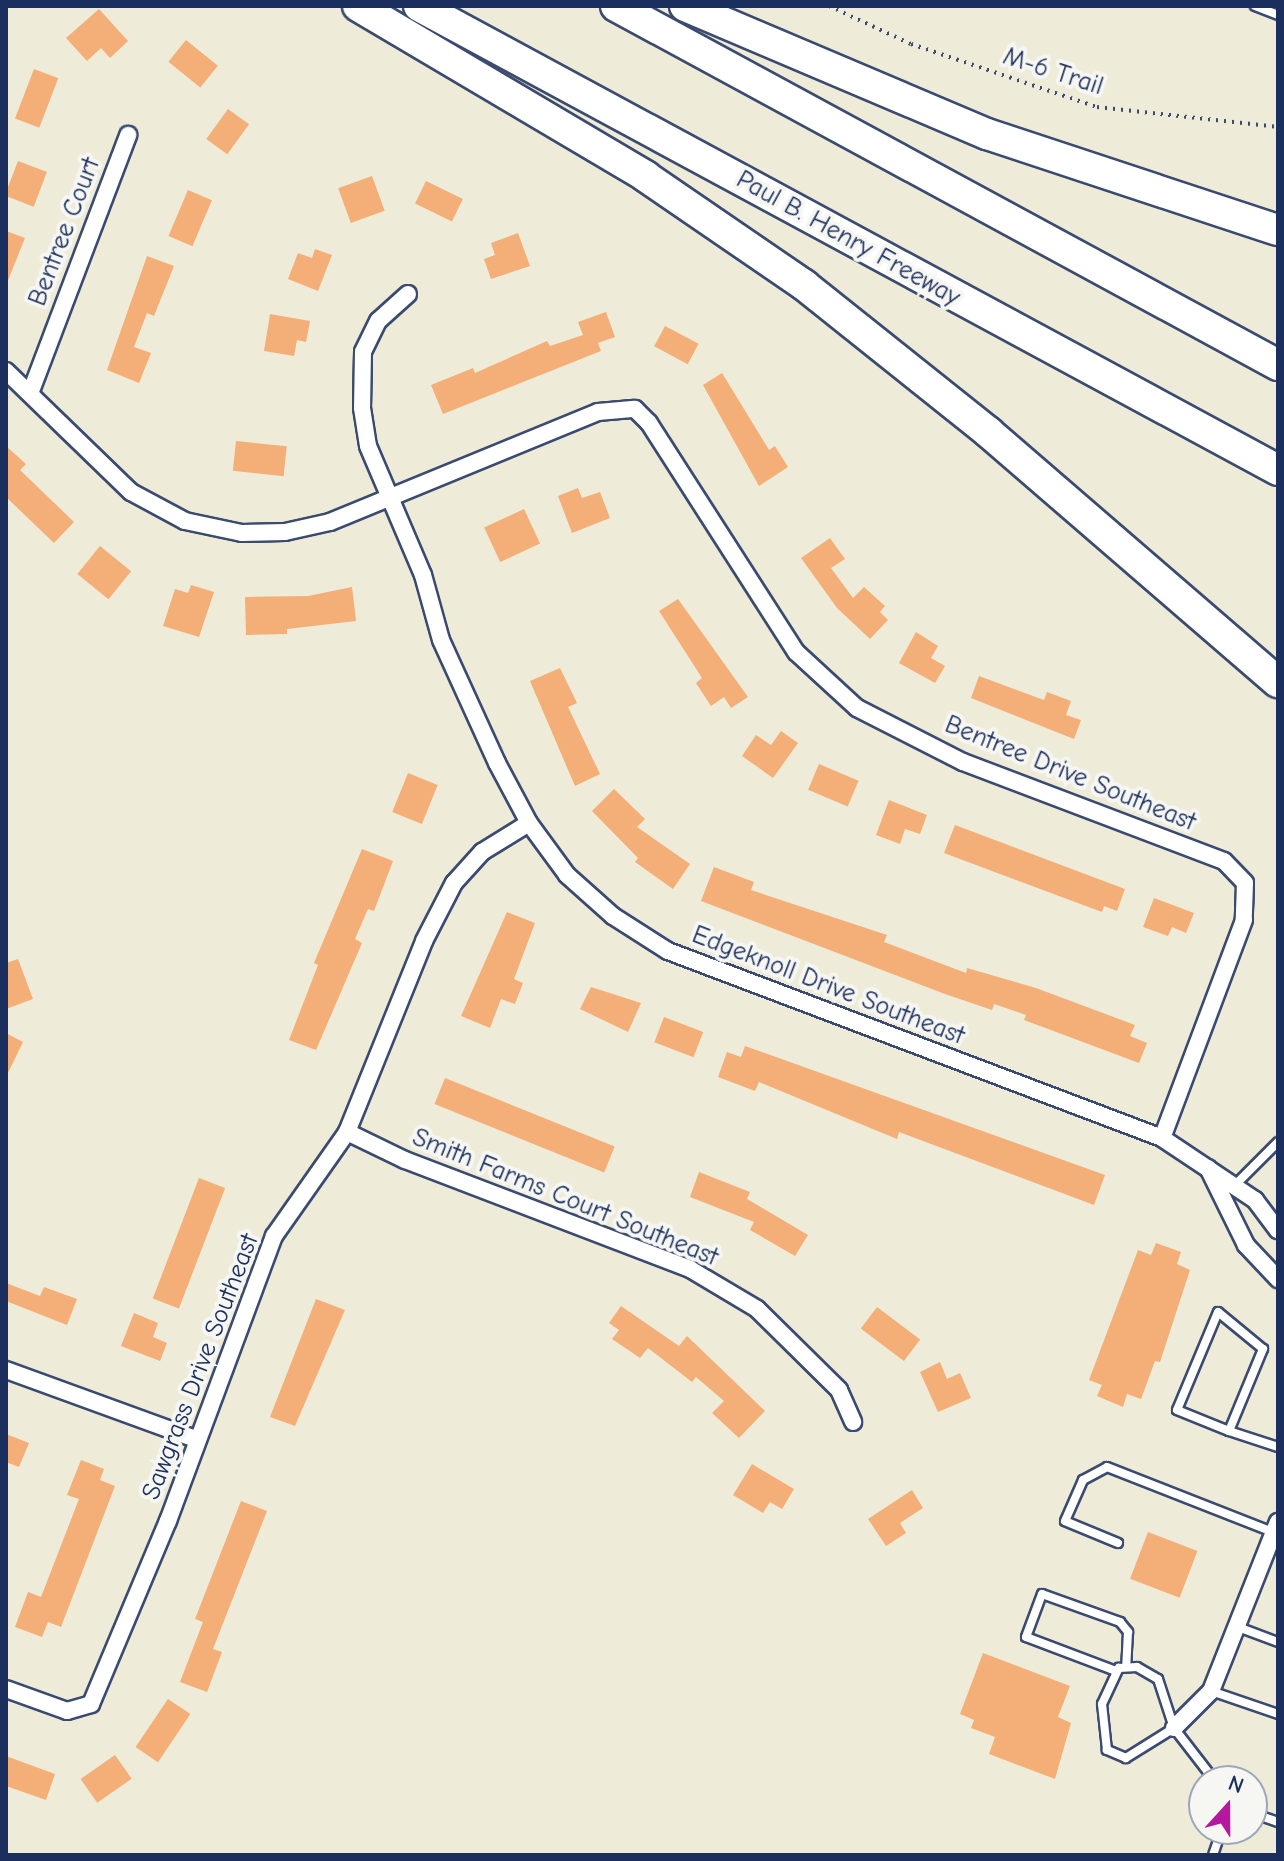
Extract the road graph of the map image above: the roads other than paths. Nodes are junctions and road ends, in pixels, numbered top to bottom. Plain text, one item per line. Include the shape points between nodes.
1 (358, 6) edge
2 (419, 6) edge
3 (616, 6) edge
4 (685, 6) edge
5 (1255, 6) edge
6 (1278, 15) edge
7 (128, 135) dead end
8 (1278, 230) edge
9 (408, 294) dead end
10 (1278, 365) edge
11 (6, 371) edge
12 (31, 391) junction
13 (1278, 470) edge
14 (387, 498) junction
15 (1216, 626) junction
16 (1278, 671) edge
17 (1278, 682) edge
18 (529, 823) junction
19 (347, 1132) junction
20 (1162, 1138) junction
21 (1278, 1142) edge
22 (1207, 1167) junction
23 (1234, 1186) junction
24 (1278, 1230) edge
25 (1278, 1279) edge
26 (6, 1370) edge
27 (853, 1422) dead end
28 (1229, 1431) junction
29 (198, 1440) junction
30 (1278, 1447) edge
31 (1276, 1527) edge
32 (1118, 1543) dead end
33 (1238, 1627) junction
34 (1278, 1642) edge
35 (1126, 1665) junction
36 (1116, 1671) junction
37 (6, 1689) edge
38 (1211, 1691) junction
39 (1278, 1714) edge
40 (1174, 1728) junction
41 (1203, 1765) edge

1 - 15 highway via 645,176 804,285
2 - 13 highway, Paul B. Henry Freeway
3 - 10 highway
4 - 8 highway via 987,134
5 - 6 lane
7 - 12 street, Bentree Court
9 - 14 street, Edgeknoll Drive Southeast via 378,321 363,352 366,433
11 - 12 street
12 - 14 street via 131,492 185,521 242,533 285,532 330,522
14 - 18 street, Edgeknoll Drive Southeast via 423,575 441,640
14 - 20 street, Bentree Drive Southeast via 618,407 635,409 796,652 857,708 963,762 1224,861 1245,883 1244,920
15 - 16 highway
15 - 17 highway
18 - 19 street, Sawgrass Drive Southeast via 482,852 454,883 424,941
18 - 20 street, Edgeknoll Drive Southeast via 567,875 613,916 668,951
19 - 27 street, Smith Farms Court Southeast via 405,1160 690,1269 757,1309 839,1390
19 - 29 street, Sawgrass Drive Southeast via 274,1236
20 - 22 street, Edgeknoll Drive Southeast
21 - 23 lane
22 - 23 street, Edgeknoll Drive Southeast
22 - 25 street via 1246,1245
23 - 24 street, Edgeknoll Drive Southeast via 1255,1200
26 - 29 street
28 - 28 lane via 1177,1410 1218,1312 1263,1349
28 - 30 lane
29 - 37 street, Sawgrass Drive Southeast via 91,1704 67,1711
31 - 32 lane via 1107,1467 1083,1480 1065,1521
31 - 33 street
33 - 34 lane
33 - 38 street
35 - 36 lane
35 - 36 lane via 1128,1632 1120,1622 1042,1594 1026,1637
35 - 40 lane via 1158,1679
36 - 40 lane via 1102,1704 1107,1750 1126,1758
38 - 39 lane
38 - 40 street
40 - 41 lane

